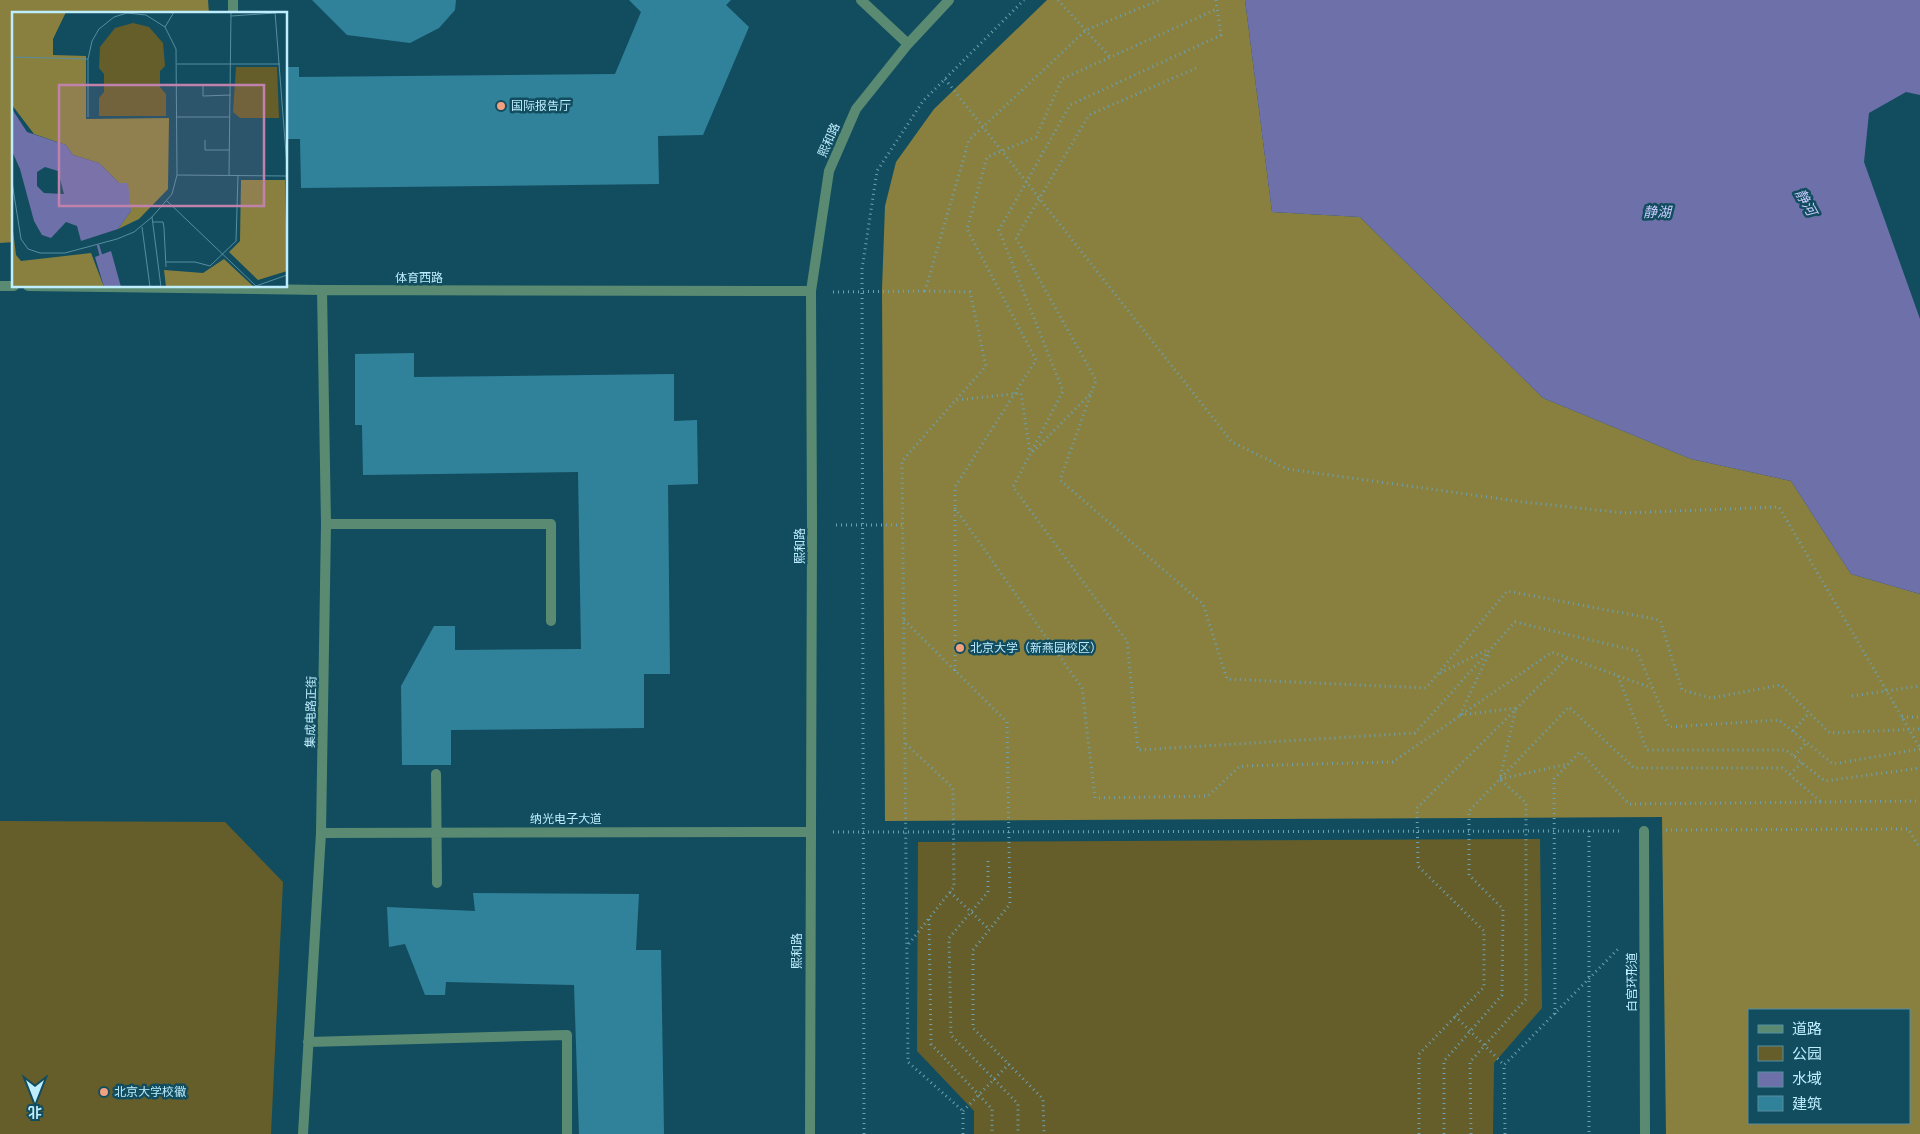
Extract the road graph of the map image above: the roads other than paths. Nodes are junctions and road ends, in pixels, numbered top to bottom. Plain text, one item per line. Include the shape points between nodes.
1 (861, 0) edge
2 (949, 0) edge
3 (908, 44) junction
4 (265, 288) edge
5 (322, 290) junction
6 (811, 292) junction
7 (326, 524) junction
8 (551, 621) dead end
9 (436, 774) dead end
10 (1644, 830) road end
11 (437, 832) junction
12 (810, 832) junction
13 (321, 833) junction
14 (437, 883) dead end
15 (308, 1042) junction
16 (303, 1134) edge
17 (567, 1134) edge
18 (810, 1134) edge
19 (1645, 1134) edge

1 - 3 street
2 - 3 street, 熙和路
3 - 6 street, 熙和路 via 856,110 829,171
4 - 5 street, 体育西路
5 - 6 street, 体育西路
5 - 7 street, 集成电路正街
6 - 12 street, 熙和路
7 - 8 street via 551,524
7 - 13 street, 集成电路正街
9 - 11 street
10 - 19 street, 白宫环形道
11 - 12 street, 纳光电子大道
11 - 13 street, 纳光电子大道
11 - 14 street
12 - 18 street, 熙和路
13 - 15 street, 集成电路正街
15 - 16 street, 集成电路正街
15 - 17 street via 567,1035

